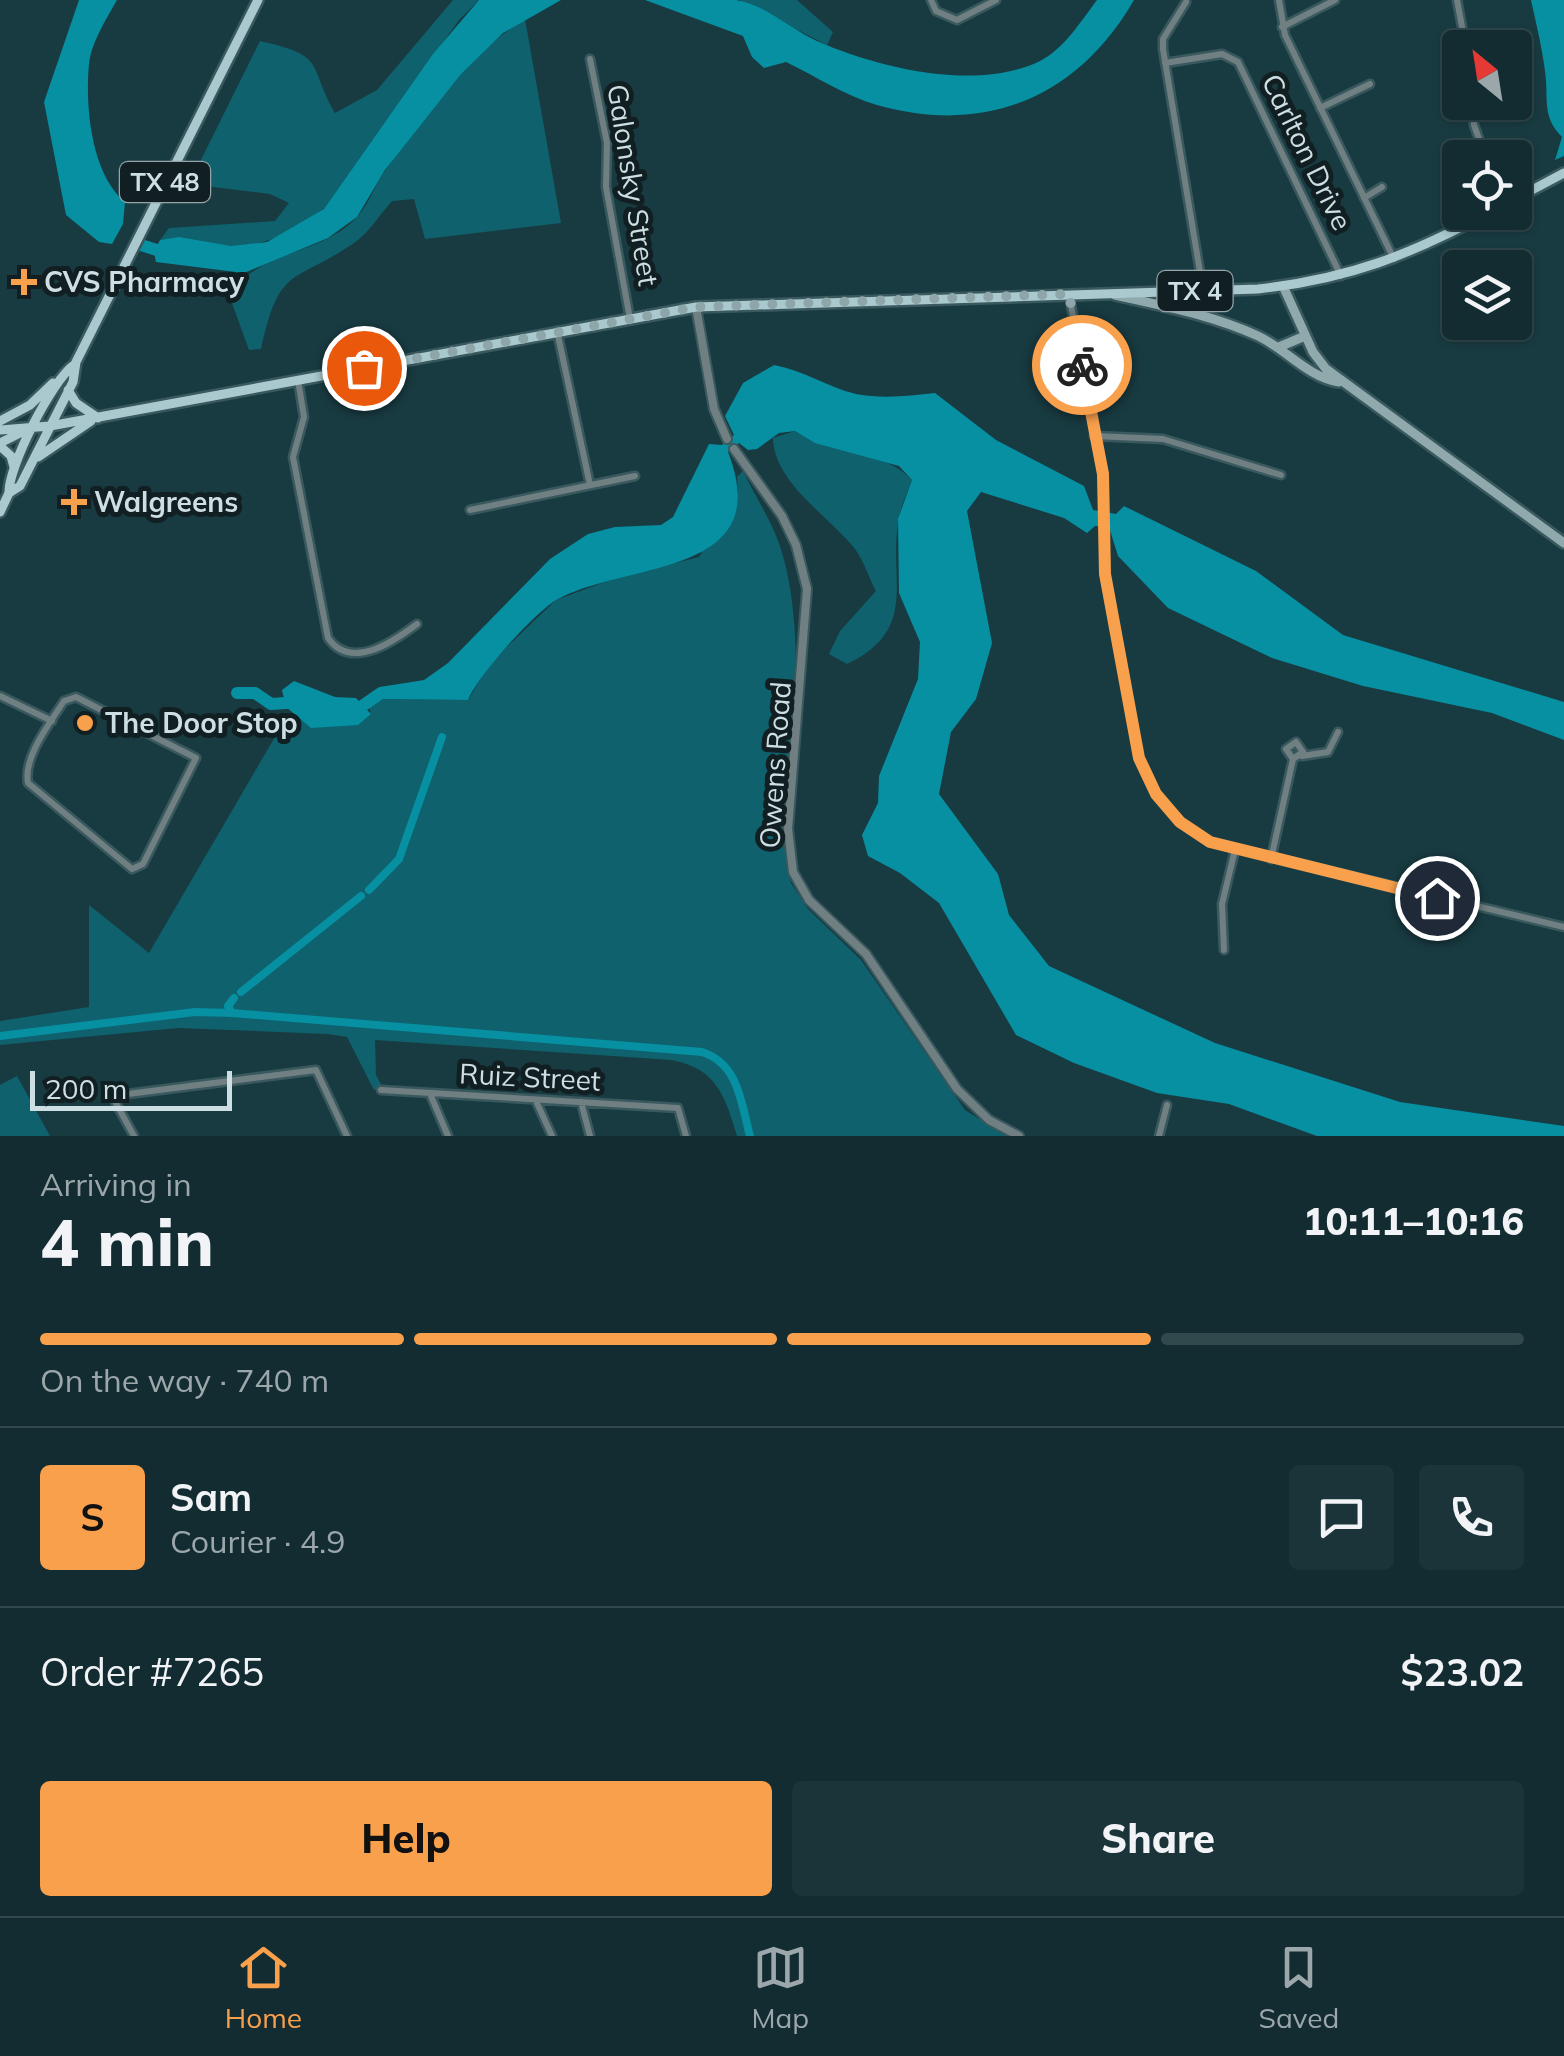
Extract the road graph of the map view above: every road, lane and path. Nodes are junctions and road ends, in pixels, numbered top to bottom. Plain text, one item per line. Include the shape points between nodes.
1 (258, 0) edge
2 (932, 0) edge
3 (996, 0) edge
4 (1280, 0) edge
5 (1336, 0) edge
6 (1457, 0) edge
7 (1186, 2) edge
8 (1282, 27) junction
9 (1463, 30) edge
10 (590, 58) dead end
11 (1165, 64) junction
12 (1370, 84) dead end
13 (1320, 108) junction
14 (1564, 173) edge
15 (1382, 187) dead end
16 (1532, 190) edge
17 (1364, 198) junction
18 (1454, 230) edge
19 (1394, 260) junction
20 (1342, 277) junction
21 (1283, 286) junction
22 (1203, 290) junction
23 (1069, 294) junction
24 (1107, 294) junction
25 (696, 307) junction
26 (630, 318) junction
27 (558, 331) junction
28 (1304, 336) junction
29 (1279, 347) junction
30 (74, 365) junction
31 (62, 373) junction
32 (298, 380) junction
33 (1342, 382) junction
34 (68, 390) junction
35 (98, 418) junction
36 (0, 421) edge
37 (50, 426) junction
38 (29, 429) junction
39 (0, 430) edge
40 (1094, 436) junction
41 (727, 439) dead end
42 (0, 444) edge
43 (734, 449) dead end
44 (31, 464) junction
45 (14, 467) junction
46 (1281, 475) dead end
47 (635, 476) dead end
48 (590, 484) junction
49 (10, 493) junction
50 (470, 510) dead end
51 (0, 512) edge
52 (1564, 543) edge
53 (417, 624) dead end
54 (0, 696) edge
55 (52, 721) junction
56 (1338, 732) dead end
57 (1302, 756) junction
58 (1293, 759) junction
59 (1235, 850) junction
60 (1271, 859) junction
61 (1564, 927) edge
62 (1224, 950) dead end
63 (381, 1090) dead end
64 (431, 1095) junction
65 (536, 1101) junction
66 (581, 1102) junction
67 (1167, 1105) dead end
68 (134, 1136) edge
69 (347, 1136) edge
70 (448, 1136) edge
71 (552, 1136) edge
72 (590, 1136) edge
73 (686, 1136) edge
74 (1019, 1136) edge
75 (1159, 1136) edge

1 - 30 main road, TX 48
2 - 3 street via 936,10 957,20
4 - 8 street
5 - 8 street
6 - 9 street
7 - 11 street via 1163,39
8 - 13 street
10 - 26 street, Galonsky Street
11 - 20 street, Carlton Drive via 1222,54 1238,62
11 - 22 street
12 - 13 street
13 - 17 street
14 - 16 main road
15 - 17 street
17 - 19 street
18 - 19 main road, TX 4
19 - 20 main road, TX 4
20 - 21 main road, TX 4
21 - 22 main road, TX 4
21 - 28 main road
22 - 24 main road, TX 4
23 - 24 main road, TX 4
23 - 25 main road, TX 4
23 - 40 street
24 - 29 main road via 1200,314
25 - 26 main road, TX 4
25 - 41 street via 711,398
26 - 27 main road, TX 4
27 - 32 main road, TX 4
27 - 48 street
28 - 29 main road
28 - 33 main road
29 - 33 main road via 1324,380
30 - 31 main road, TX 48
30 - 34 main road, TX 48
31 - 36 main road, TX 48 via 40,397
31 - 38 main road
32 - 35 main road, TX 4
32 - 53 street via 304,417 293,456 328,638 353,654 384,645
33 - 52 main road
34 - 35 main road
34 - 37 main road, TX 48
35 - 37 main road, TX 4
35 - 44 main road, TX 4 via 57,440
37 - 38 main road, TX 4
37 - 44 main road
38 - 39 main road
38 - 42 main road
38 - 45 main road, TX 4
40 - 46 street via 1163,438
40 - 59 street via 1103,474 1101,542 1139,758 1156,794 1180,822
42 - 45 main road
43 - 74 street, Owens Road via 782,516 807,589 788,829 792,872 809,900 866,954 957,1089 989,1120
44 - 49 main road, TX 4
45 - 49 main road, TX 4
47 - 48 street
48 - 50 street
49 - 51 main road, TX 4
54 - 55 street
55 - 55 street via 28,768 28,784 124,866 143,864 196,758 76,698 64,701
56 - 57 street via 1328,752
57 - 58 street
57 - 58 street via 1302,746 1290,744 1286,752
58 - 60 street
59 - 60 street
59 - 62 street via 1222,904
60 - 61 street
63 - 64 street, Ruiz Street
64 - 65 street, Ruiz Street
64 - 70 street
65 - 66 street, Ruiz Street
65 - 71 street
66 - 72 street
66 - 73 street, Ruiz Street via 678,1108
67 - 75 street
68 - 69 street via 112,1096 316,1070

